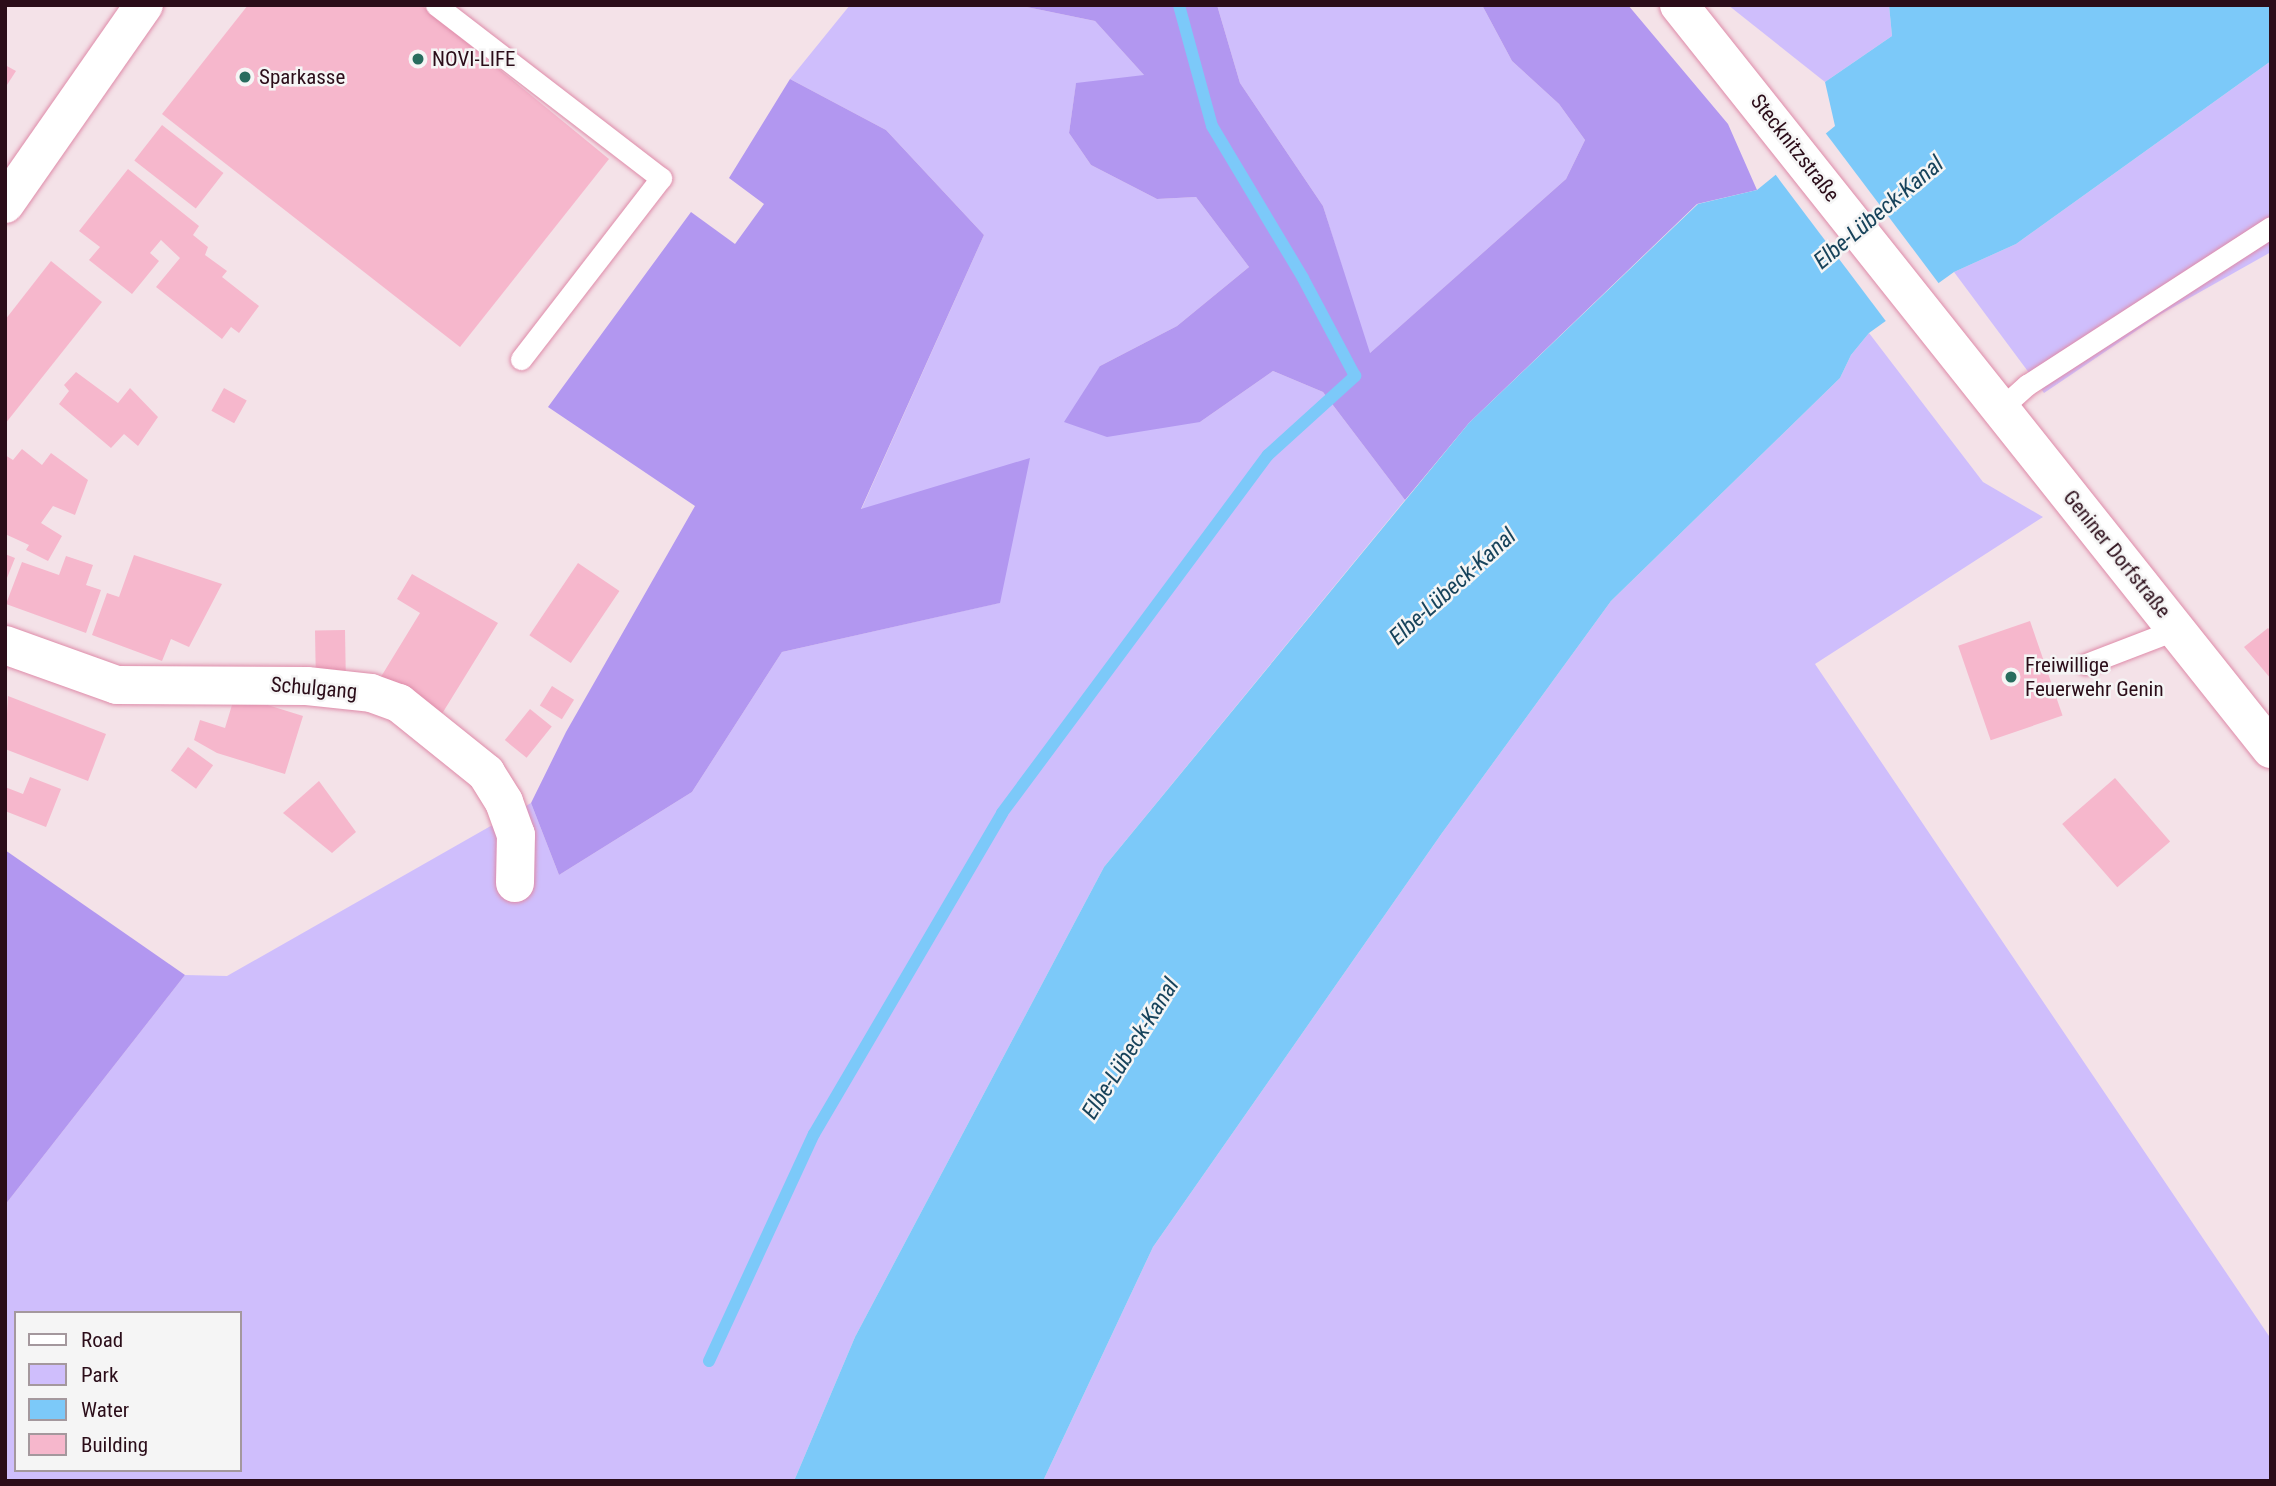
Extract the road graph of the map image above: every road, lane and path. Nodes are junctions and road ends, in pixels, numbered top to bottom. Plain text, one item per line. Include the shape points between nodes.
1 (436, 5) edge
2 (1679, 5) edge
3 (131, 10) edge
4 (5, 204) edge
5 (2271, 226) edge
6 (521, 359) dead end
7 (1959, 361) joint
8 (1999, 410) junction
9 (2177, 629) junction
10 (5, 645) edge
11 (2086, 664) dead end
12 (2271, 749) edge
13 (515, 883) dead end

1 - 6 lane via 661,178
2 - 7 main road, Stecknitzstraße via 1762,104
3 - 4 main road
5 - 8 lane via 2027,385
7 - 8 main road, Geniner Dorfstraße
8 - 9 main road, Geniner Dorfstraße
9 - 11 lane
9 - 12 main road, Geniner Dorfstraße
10 - 13 main road, Schulgang via 117,685 307,686 372,693 399,703 486,773 516,835

